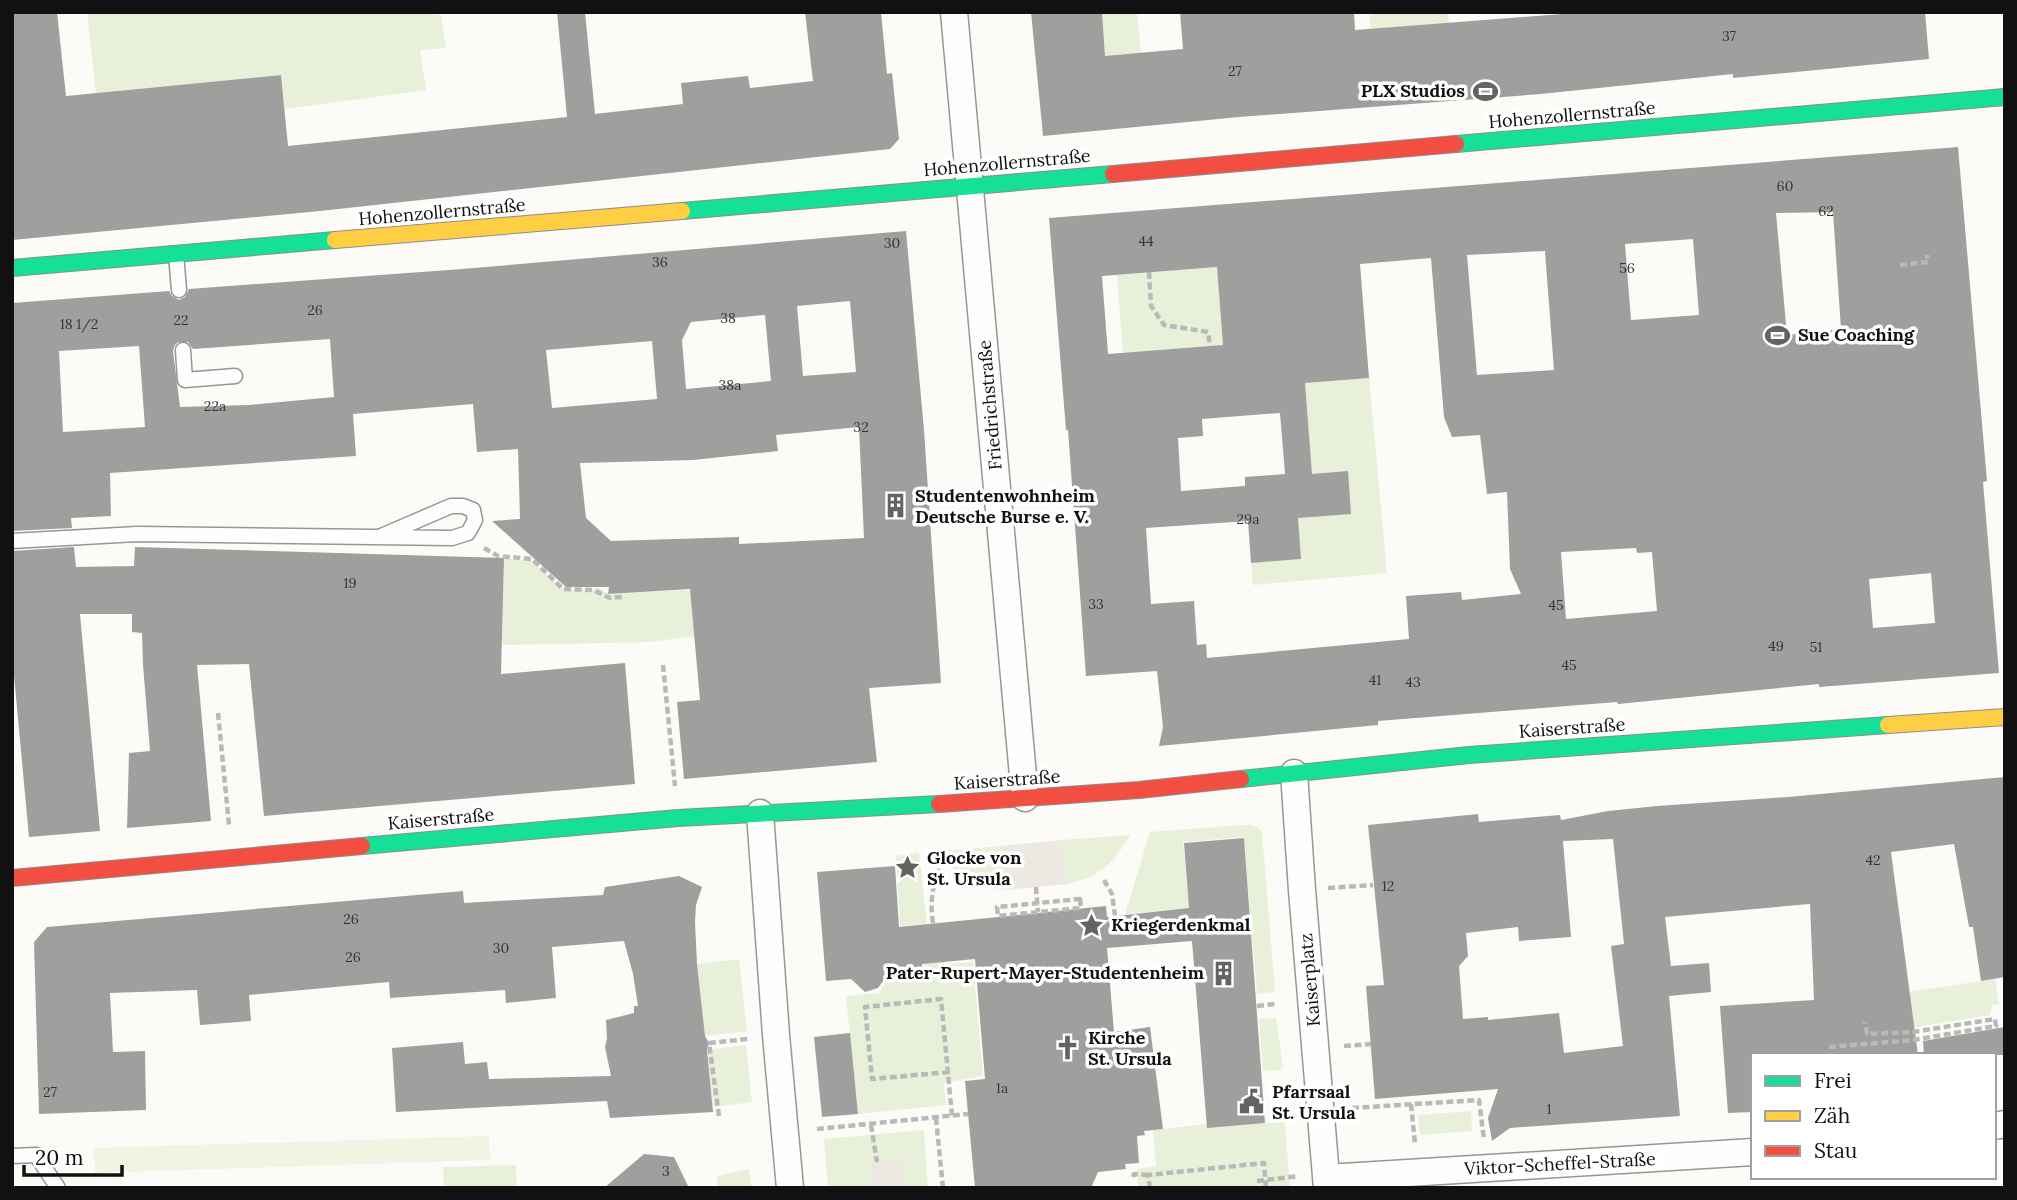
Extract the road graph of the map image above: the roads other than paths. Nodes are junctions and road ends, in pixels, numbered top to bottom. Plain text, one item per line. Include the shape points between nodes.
1 (954, 12) edge
2 (2005, 97) edge
3 (969, 186) junction
4 (176, 254) junction
5 (12, 268) edge
6 (179, 290) dead end
7 (183, 350) dead end
8 (235, 376) dead end
9 (379, 537) junction
10 (12, 541) edge
11 (2005, 717) edge
12 (1294, 773) junction
13 (1025, 798) junction
14 (760, 813) junction
15 (12, 878) edge
16 (1751, 1152) edge
17 (12, 1156) edge
18 (1326, 1183) edge
19 (58, 1188) edge
20 (790, 1188) edge

1 - 3 street, Friedrichstraße
2 - 3 street, Hohenzollernstraße
3 - 4 street, Hohenzollernstraße
3 - 13 street, Friedrichstraße
4 - 5 street, Hohenzollernstraße
4 - 6 lane
7 - 8 lane via 185,380
9 - 9 lane via 451,506 473,510 475,520 468,533 452,538
9 - 10 lane via 138,534
11 - 12 street, Kaiserstraße via 1534,750
12 - 13 street, Kaiserstraße
12 - 18 street, Kaiserplatz
13 - 14 street, Kaiserstraße
14 - 15 street, Kaiserstraße
14 - 20 street
16 - 18 street, Viktor-Scheffel-Straße
17 - 19 lane via 36,1155

